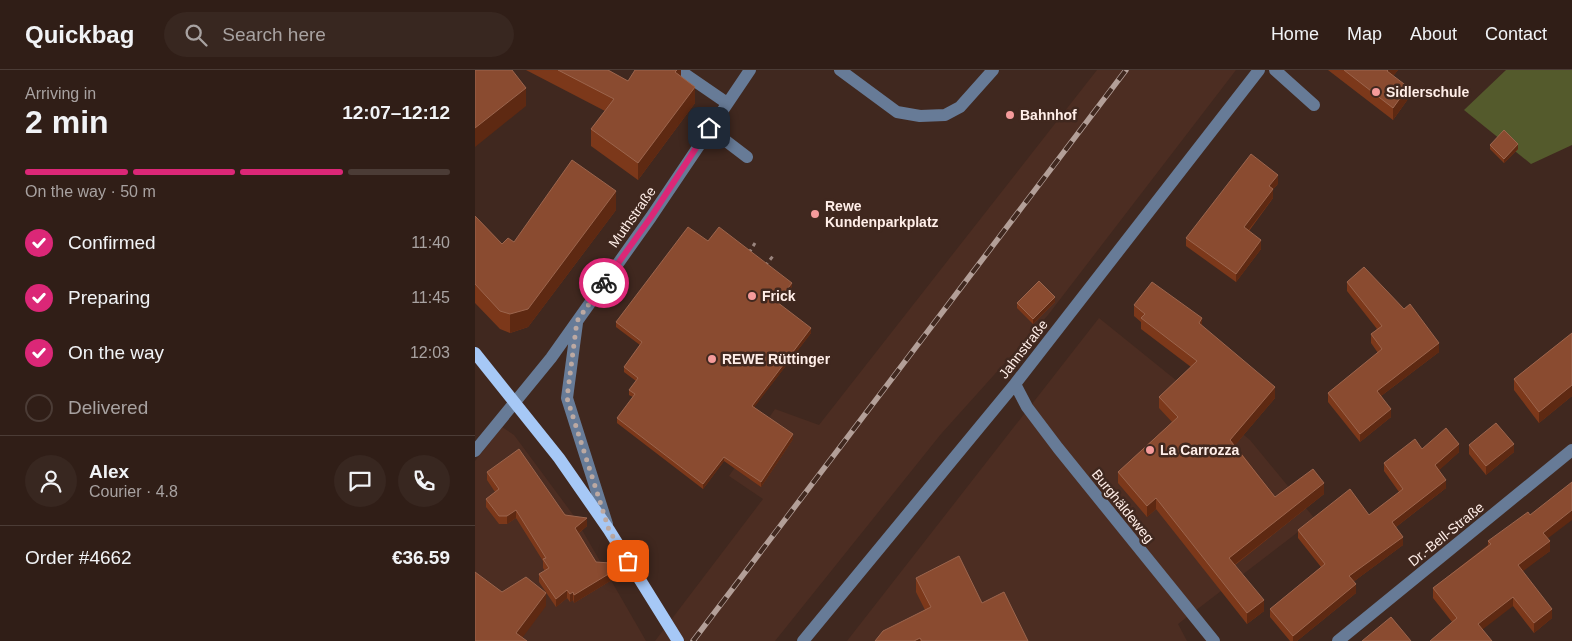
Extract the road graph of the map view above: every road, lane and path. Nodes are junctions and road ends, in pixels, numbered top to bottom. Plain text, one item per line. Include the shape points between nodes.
1 (679, 70) edge
2 (750, 70) edge
3 (840, 70) edge
4 (993, 70) edge
5 (1259, 70) edge
6 (1275, 70) edge
7 (727, 103) junction
8 (1314, 104) dead end
9 (709, 128) junction
10 (747, 157) dead end
11 (755, 243) dead end
12 (748, 254) edge
13 (773, 256) dead end
14 (765, 267) edge
15 (577, 321) junction
16 (475, 353) edge
17 (1015, 384) junction
18 (516, 402) junction
19 (1572, 450) edge
20 (475, 451) edge
21 (609, 530) junction
22 (678, 641) edge
23 (803, 641) edge
24 (1214, 641) edge
25 (1339, 641) edge

1 - 7 street
2 - 7 street, Muthstraße
3 - 4 street via 897,112 920,116 945,114 961,107
5 - 17 street, Jahnstraße
6 - 8 street
7 - 9 street, Muthstraße
9 - 10 street
9 - 15 street, Muthstraße
11 - 12 path
13 - 14 path
15 - 18 street, Muthstraße
15 - 21 street via 567,398
16 - 18 main road
17 - 23 street, Jahnstraße
17 - 24 street, Burghäldeweg via 1027,407 1058,448
18 - 20 street, Muthstraße
18 - 21 main road
19 - 25 street, Dr.-Bell-Straße
21 - 22 main road

